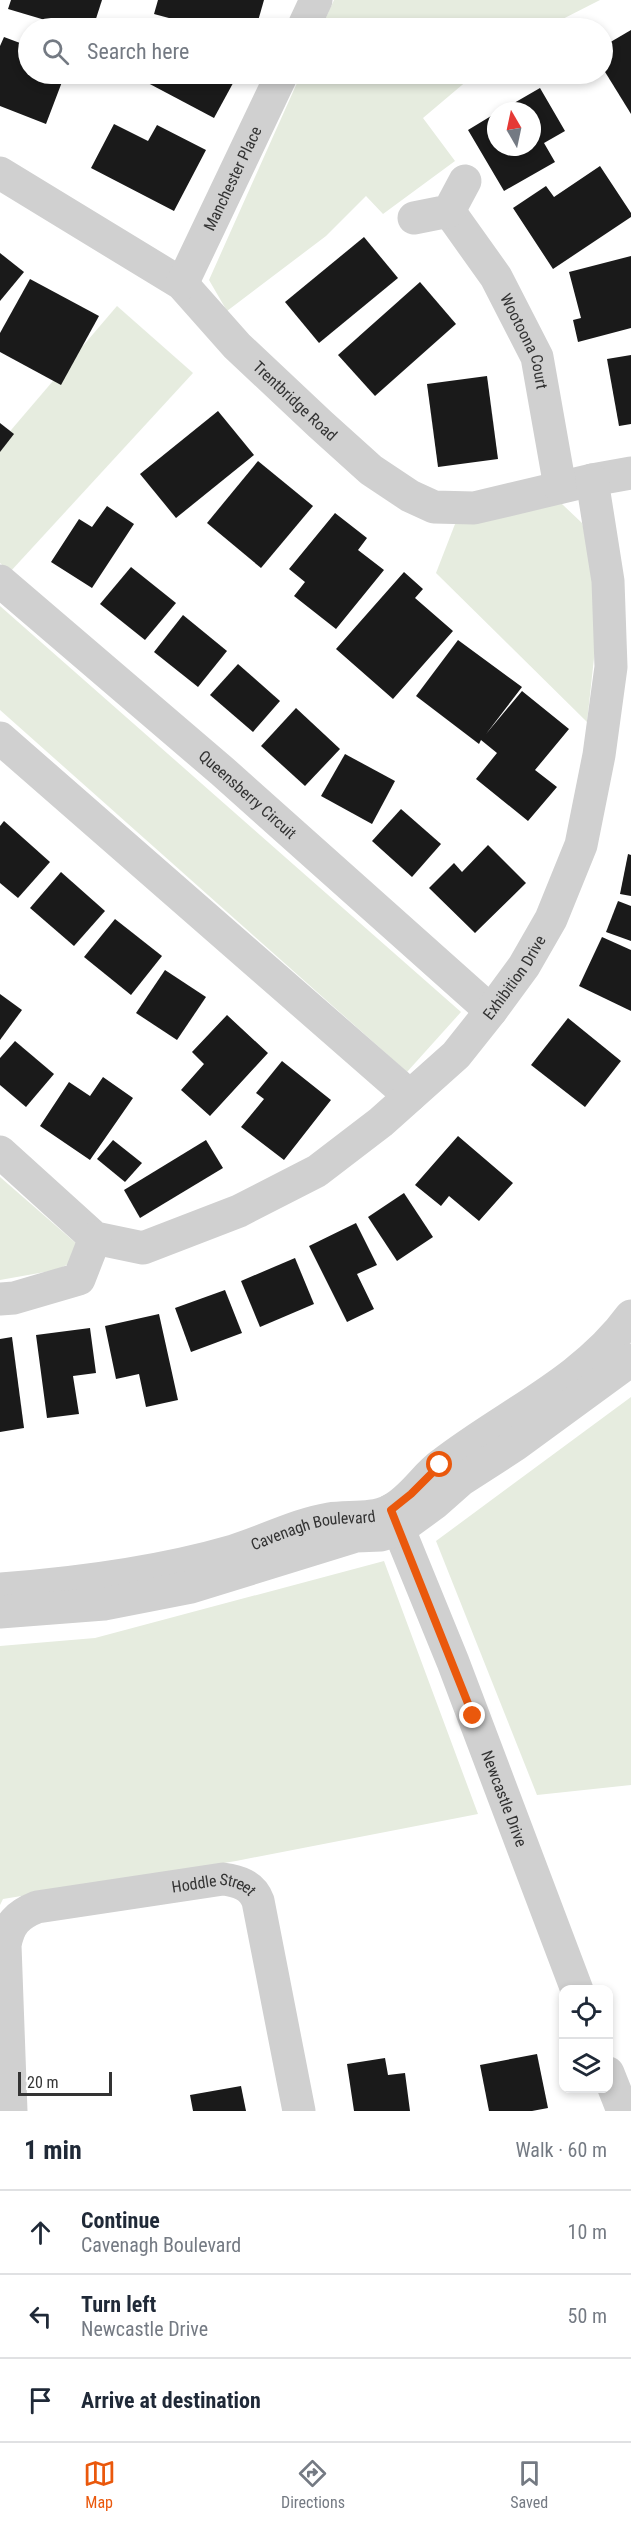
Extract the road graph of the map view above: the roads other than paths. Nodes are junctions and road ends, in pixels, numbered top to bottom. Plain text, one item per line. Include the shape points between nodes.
1 (316, 0) edge
2 (308, 18) edge
3 (277, 84) edge
4 (0, 174) edge
5 (465, 182) dead end
6 (449, 211) junction
7 (414, 218) dead end
8 (182, 284) junction
9 (631, 473) edge
10 (592, 480) junction
11 (560, 487) junction
12 (0, 582) edge
13 (0, 738) edge
14 (491, 1011) junction
15 (410, 1096) junction
16 (0, 1152) edge
17 (95, 1238) junction
18 (0, 1299) edge
19 (631, 1316) edge
20 (631, 1360) edge
21 (394, 1520) junction
22 (0, 1589) edge
23 (0, 1612) edge
24 (575, 1985) edge
25 (613, 2084) edge
26 (11, 2111) edge
27 (299, 2111) edge
28 (623, 2111) edge

1 - 2 street
3 - 8 street, Manchester Place
4 - 8 street, Trentbridge Road
5 - 6 street
6 - 7 street
6 - 11 street, Wootoona Court via 496,277 537,357
8 - 11 street, Trentbridge Road via 237,346 320,424 371,470 411,496 434,507 474,508
9 - 10 street, Trentbridge Road
10 - 11 street, Trentbridge Road
10 - 14 street, Exhibition Drive via 608,581 611,667 599,755 580,845 552,919
12 - 14 street, Queensberry Circuit via 222,771
13 - 15 street
14 - 15 street, Exhibition Drive via 456,1055
15 - 17 street, Exhibition Drive via 317,1171 239,1211 143,1248
16 - 17 street
17 - 18 street via 79,1279
19 - 21 street, Cavenagh Boulevard via 573,1374 440,1465 411,1494
20 - 21 street via 461,1480 435,1503
21 - 22 street, Cavenagh Boulevard via 328,1519 233,1551 154,1569 76,1583
21 - 23 street, Cavenagh Boulevard via 381,1535 356,1536 191,1587 104,1604
21 - 24 street, Newcastle Drive via 453,1662
25 - 28 street
26 - 27 street, Hoddle Street via 6,1945 8,1930 15,1919 37,1907 223,1879 245,1885 258,1901

